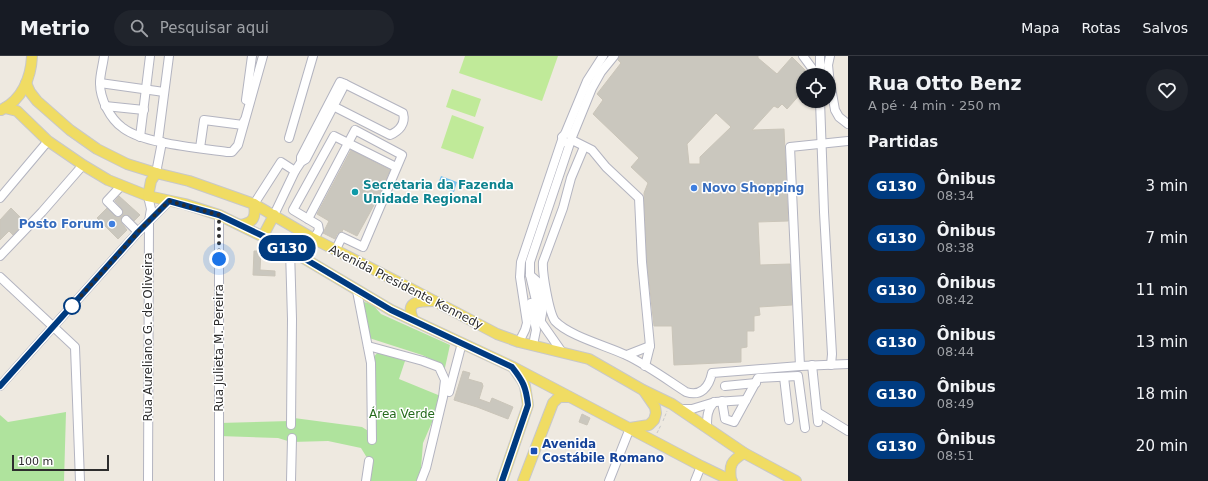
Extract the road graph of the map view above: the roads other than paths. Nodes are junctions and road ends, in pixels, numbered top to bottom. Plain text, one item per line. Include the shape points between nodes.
1 (32, 56) edge
2 (104, 56) edge
3 (150, 56) edge
4 (169, 56) edge
5 (252, 56) edge
6 (263, 56) edge
7 (313, 56) edge
8 (604, 56) edge
9 (614, 56) edge
10 (802, 56) edge
11 (820, 56) edge
12 (830, 56) edge
13 (811, 68) edge
14 (820, 68) edge
15 (828, 68) edge
16 (26, 83) junction
17 (100, 84) junction
18 (146, 90) junction
19 (164, 92) junction
20 (331, 105) junction
21 (105, 106) junction
22 (820, 108) edge
23 (835, 108) edge
24 (3, 110) edge
25 (144, 110) junction
26 (848, 124) edge
27 (243, 125) junction
28 (140, 137) junction
29 (288, 138) dead end
30 (568, 139) junction
31 (48, 141) junction
32 (160, 141) junction
33 (848, 141) edge
34 (348, 143) junction
35 (822, 144) junction
36 (584, 147) junction
37 (200, 148) junction
38 (83, 165) junction
39 (396, 167) junction
40 (295, 171) junction
41 (156, 173) junction
42 (121, 186) junction
43 (148, 196) junction
44 (0, 198) edge
45 (169, 201) junction
46 (254, 204) junction
47 (118, 212) dead end
48 (219, 215) junction
49 (274, 215) junction
50 (308, 219) junction
51 (126, 220) dead end
52 (148, 221) junction
53 (542, 224) junction
54 (240, 225) junction
55 (557, 225) junction
56 (138, 232) junction
57 (263, 236) junction
58 (314, 239) junction
59 (290, 250) junction
60 (336, 250) junction
61 (0, 256) edge
62 (520, 273) junction
63 (0, 277) edge
64 (357, 291) junction
65 (436, 301) junction
66 (414, 321) junction
67 (54, 326) junction
68 (519, 342) junction
69 (462, 344) junction
70 (533, 345) junction
71 (368, 346) junction
72 (650, 346) junction
73 (562, 352) junction
74 (627, 355) junction
75 (848, 364) edge
76 (812, 365) junction
77 (831, 365) junction
78 (645, 366) junction
79 (800, 366) junction
80 (512, 367) junction
81 (784, 377) junction
82 (756, 383) junction
83 (0, 386) edge
84 (725, 386) dead end
85 (643, 390) junction
86 (449, 392) dead end
87 (569, 397) junction
88 (746, 400) junction
89 (719, 401) junction
90 (679, 409) junction
91 (817, 412) junction
92 (789, 420) dead end
93 (818, 422) dead end
94 (290, 426) dead end
95 (707, 427) junction
96 (630, 428) junction
97 (805, 428) dead end
98 (848, 430) edge
99 (292, 438) dead end
100 (372, 440) dead end
101 (744, 453) junction
102 (369, 461) dead end
103 (701, 466) junction
104 (80, 481) edge
105 (148, 481) edge
106 (219, 481) edge
107 (291, 481) edge
108 (366, 481) edge
109 (421, 481) edge
110 (502, 481) edge
111 (523, 481) edge
112 (609, 481) edge
113 (695, 481) edge
114 (731, 481) edge
115 (796, 481) edge

1 - 16 main road
2 - 17 street
3 - 18 street
4 - 19 street
5 - 27 street
6 - 27 street
7 - 29 street
8 - 30 street via 587,81
9 - 30 street via 592,88
10 - 13 street
11 - 14 street
12 - 15 street
16 - 24 main road via 20,94
16 - 41 main road, Avenida Presidente Kennedy via 37,101 70,130 97,149 127,164
17 - 18 street
17 - 21 street
18 - 19 street
18 - 25 street
19 - 32 street
20 - 20 street via 345,84 399,110 404,118 398,131 390,135
20 - 40 street via 306,159
21 - 25 street
21 - 28 street via 123,128
22 - 35 street
23 - 26 street via 837,114
24 - 31 main road, Avenida Presidente Kennedy via 17,111
25 - 28 street
27 - 37 street via 238,145 232,152
27 - 37 street via 204,120
28 - 32 street
30 - 36 street
30 - 53 street
30 - 62 street via 521,262
31 - 38 main road, Avenida Presidente Kennedy
31 - 44 street
32 - 37 street
32 - 41 street
33 - 35 street
34 - 39 street
34 - 39 street via 355,130 402,155
34 - 50 street
34 - 50 street via 334,136 293,210
35 - 77 street
35 - 79 street via 790,147
36 - 55 street
36 - 72 street via 592,150 639,198
38 - 42 main road, Avenida Presidente Kennedy
38 - 61 street
39 - 60 street via 363,247 342,237
40 - 46 street via 281,162
40 - 49 street
41 - 43 main road via 151,181
41 - 46 main road, Avenida Presidente Kennedy via 189,181
42 - 43 main road, Avenida Presidente Kennedy
42 - 47 street via 107,201
43 - 45 main road, Avenida Presidente Kennedy
43 - 52 street, Rua Aureliano G. de Oliveira via 151,209
45 - 48 main road, Avenida Presidente Kennedy
45 - 52 street
46 - 49 main road, Avenida Presidente Kennedy
46 - 54 main road via 252,220
48 - 54 main road, Avenida Presidente Kennedy
48 - 106 street, Rua Julieta M. Pereira
49 - 57 main road
49 - 58 main road, Avenida Presidente Kennedy
50 - 58 street via 318,225 319,230
51 - 56 street
52 - 56 street
52 - 105 street, Rua Aureliano G. de Oliveira
53 - 55 street
53 - 73 street via 530,262 530,275 539,286 543,308 540,322
54 - 57 main road, Avenida Presidente Kennedy
55 - 74 street via 542,266 544,285 553,317 573,333
56 - 67 street
57 - 59 main road, Avenida Presidente Kennedy
58 - 60 main road, Avenida Presidente Kennedy
59 - 64 main road, Avenida Presidente Kennedy
59 - 94 street
60 - 65 main road, Avenida Presidente Kennedy
62 - 68 street via 527,323
62 - 70 street via 529,286 536,330
63 - 67 street
64 - 66 main road, Avenida Presidente Kennedy
64 - 71 street
65 - 66 main road via 413,304 411,315
65 - 68 main road, Avenida Presidente Kennedy via 497,334
66 - 69 main road, Avenida Presidente Kennedy
67 - 83 street
67 - 104 street via 75,347
68 - 70 main road, Avenida Presidente Kennedy
69 - 80 main road, Avenida Presidente Kennedy
69 - 86 street
70 - 73 main road, Avenida Presidente Kennedy
71 - 100 street
71 - 109 street via 439,367 445,380
72 - 74 street
72 - 78 street
73 - 85 main road, Avenida Presidente Kennedy via 589,359
74 - 78 street
75 - 77 street
76 - 77 street
76 - 79 street
76 - 91 street
78 - 79 street via 691,394 704,390 712,373
80 - 87 main road, Avenida Presidente Kennedy
80 - 110 main road via 522,380 528,405
81 - 82 street via 758,378
81 - 92 street
81 - 97 street via 798,376
82 - 84 street
82 - 88 street
85 - 90 main road, Avenida Presidente Kennedy
85 - 96 main road via 655,407 654,420 648,425
87 - 96 main road, Avenida Presidente Kennedy
87 - 111 main road via 559,397 554,403
88 - 89 street
88 - 89 street via 734,422 724,419
89 - 90 street via 692,409
89 - 95 street via 710,406 706,415
90 - 95 main road, Avenida Presidente Kennedy
91 - 93 street
91 - 98 street
95 - 101 main road, Avenida Presidente Kennedy
96 - 103 main road, Avenida Presidente Kennedy
96 - 112 street
99 - 107 street
101 - 114 main road via 731,464
101 - 115 main road, Avenida Presidente Kennedy
102 - 108 street
103 - 113 street
103 - 114 main road, Avenida Presidente Kennedy

